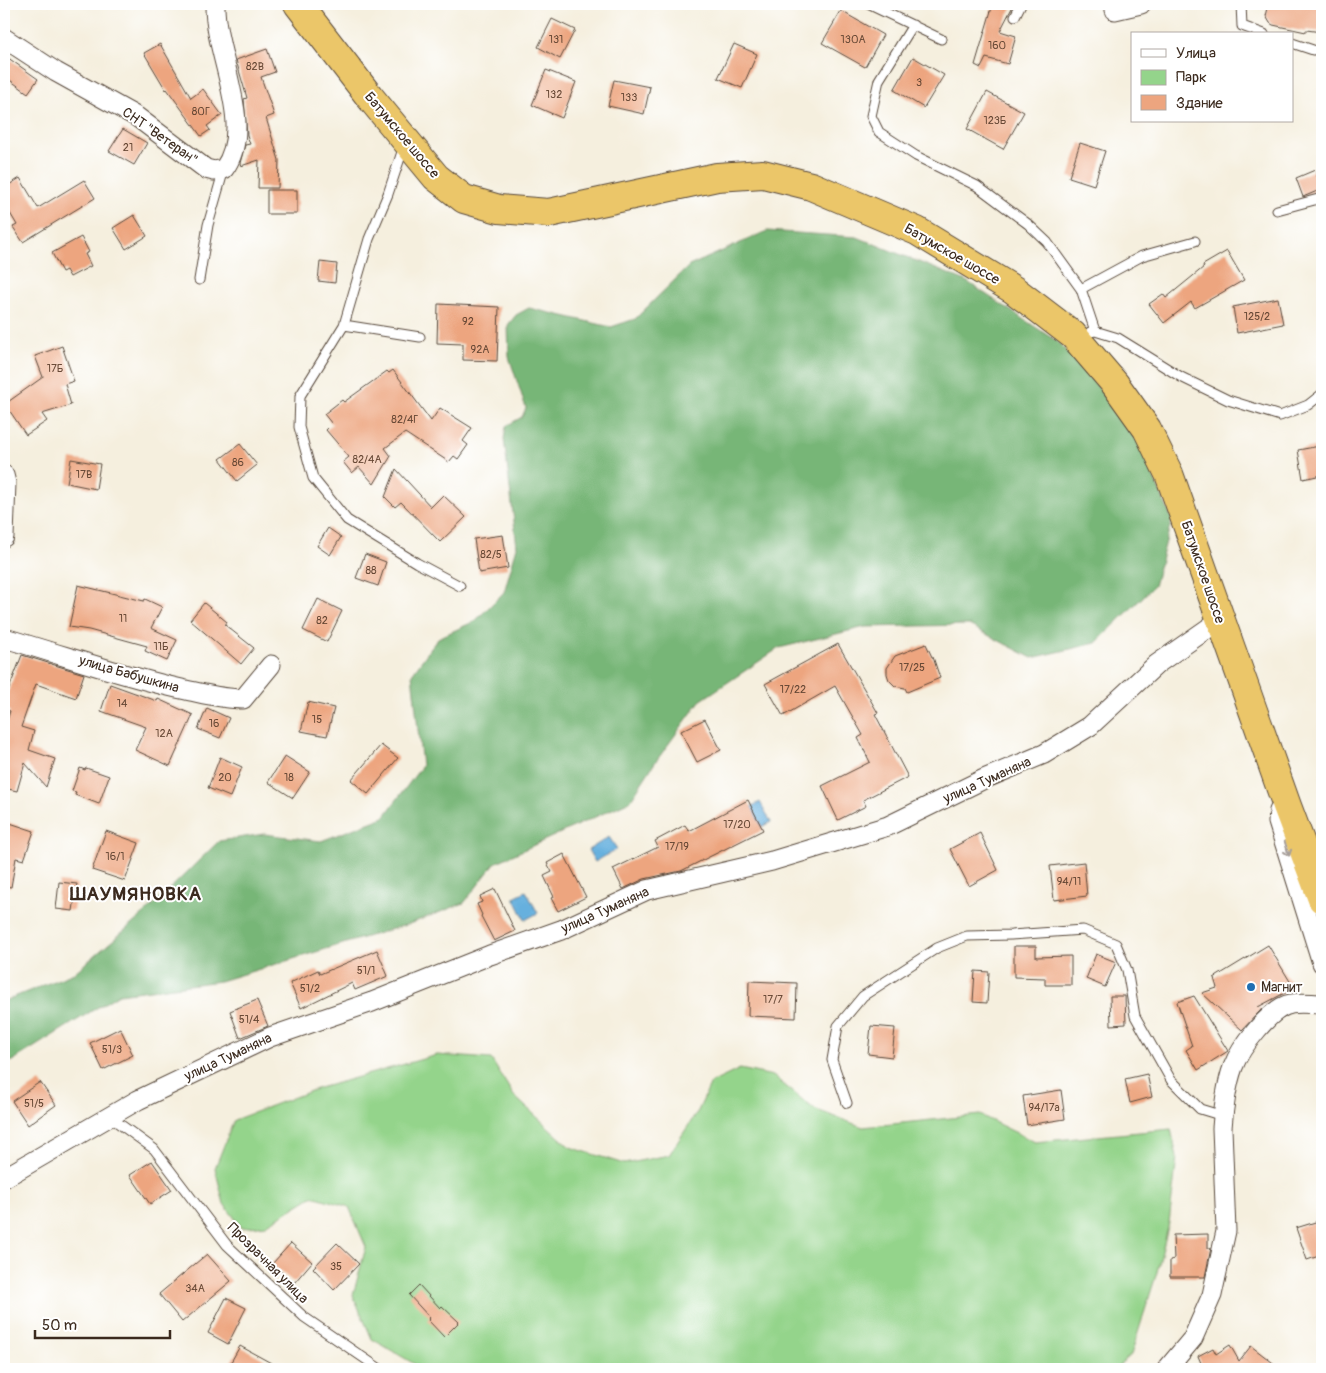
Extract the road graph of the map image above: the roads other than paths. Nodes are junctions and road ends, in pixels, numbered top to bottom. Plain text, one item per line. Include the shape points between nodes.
1 (215, 4) edge
2 (298, 4) edge
3 (868, 4) edge
4 (1021, 4) edge
5 (1141, 4) edge
6 (1241, 4) edge
7 (1115, 10) dead end
8 (1015, 16) dead end
9 (913, 25) junction
10 (1258, 32) edge
11 (4, 38) edge
12 (941, 38) dead end
13 (1294, 44) edge
14 (1313, 50) dead end
15 (406, 141) junction
16 (224, 169) junction
17 (1322, 198) edge
18 (1277, 210) dead end
19 (1195, 242) dead end
20 (199, 280) dead end
21 (1081, 289) junction
22 (344, 325) junction
23 (1084, 333) junction
24 (420, 337) dead end
25 (1322, 394) edge
26 (4, 475) edge
27 (4, 537) edge
28 (460, 586) dead end
29 (1220, 620) junction
30 (4, 638) edge
31 (271, 665) dead end
32 (1287, 806) junction
33 (1322, 899) edge
34 (1322, 962) edge
35 (1322, 1004) edge
36 (846, 1103) dead end
37 (1223, 1116) junction
38 (110, 1117) junction
39 (4, 1178) edge
40 (380, 1369) edge
41 (1167, 1369) edge

1 - 16 street via 215,24 232,93 237,136 231,159
2 - 15 highway, Батумское шоссе
3 - 9 lane
4 - 8 lane
5 - 7 street
6 - 10 lane via 1242,26
9 - 12 lane
9 - 21 lane via 879,80 870,116 878,132 916,156 977,186 1028,224 1048,242
11 - 16 street, СНТ "Ветеран" via 56,72 137,117 206,169
13 - 14 lane
15 - 22 lane via 369,239
15 - 23 highway, Батумское шоссе via 436,177 464,199 499,209 549,213 717,176 763,174 811,186 917,231
16 - 20 lane via 208,225
17 - 18 lane
19 - 21 lane via 1142,256
21 - 23 lane
22 - 24 lane
22 - 28 lane via 300,396 299,427 313,478 347,520
23 - 25 lane via 1118,338 1181,377 1228,400 1280,416 1308,405
23 - 29 highway, Батумское шоссе via 1147,429 1169,474
26 - 27 street
29 - 32 highway, Батумское шоссе
29 - 38 street, улица Туманяна via 1157,664 1090,726 1044,754 888,826 772,862 647,890 561,930 270,1037 138,1100
30 - 31 street, улица Бабушкина via 149,682 228,699 243,699
32 - 33 highway, Батумское шоссе
32 -> 34 street via 1279,811 1278,822
35 - 37 street via 1290,1004 1266,1017 1233,1066
36 - 37 lane via 832,1060 838,1026 863,996 937,948 967,936 1083,930 1116,944 1127,970 1135,1016 1171,1080 1200,1109
37 - 41 street via 1226,1231 1212,1295 1193,1338
38 - 39 street, улица Туманяна
38 - 40 lane, Прозрачная улица via 154,1149 227,1245 304,1318

